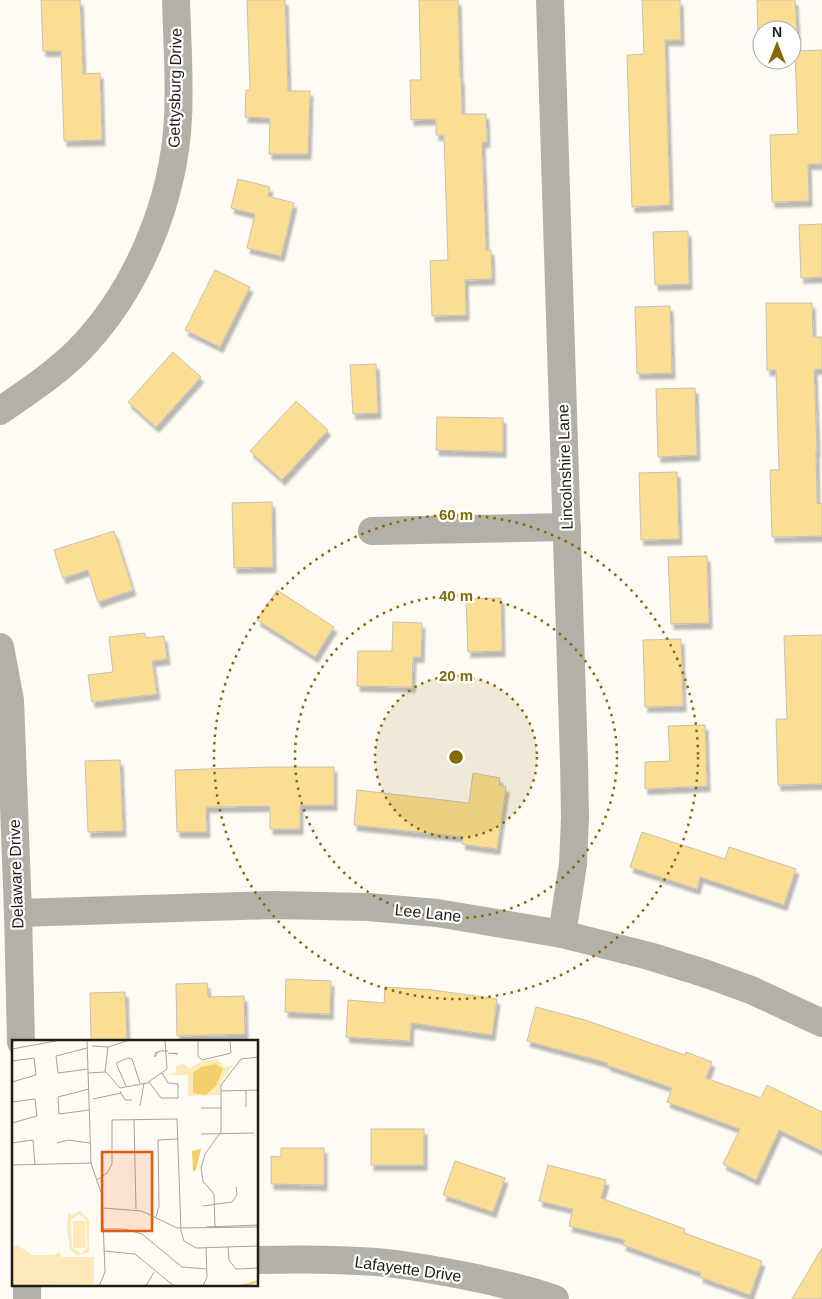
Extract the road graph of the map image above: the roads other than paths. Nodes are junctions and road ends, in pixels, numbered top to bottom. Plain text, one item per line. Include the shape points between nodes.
1 (176, 0) edge
2 (550, 0) edge
3 (0, 411) edge
4 (567, 527) junction
5 (372, 531) dead end
6 (0, 647) edge
7 (18, 913) junction
8 (562, 934) junction
9 (822, 1023) edge
10 (21, 1040) edge
11 (259, 1260) edge
12 (27, 1286) edge
13 (27, 1299) edge
14 (555, 1299) edge

1 - 3 street, Gettysburg Drive via 178,119 164,201 148,247 126,289 78,350 46,379
2 - 4 street, Lincolnshire Lane
4 - 5 street
4 - 8 street, Lincolnshire Lane via 575,817 573,864
6 - 7 street, Delaware Drive via 10,700
7 - 8 street, Lee Lane via 321,905 437,913
7 - 10 street, Delaware Drive
8 - 9 street, Lee Lane via 704,972
11 - 14 street, Lafayette Drive via 377,1262 447,1272
12 - 13 street

